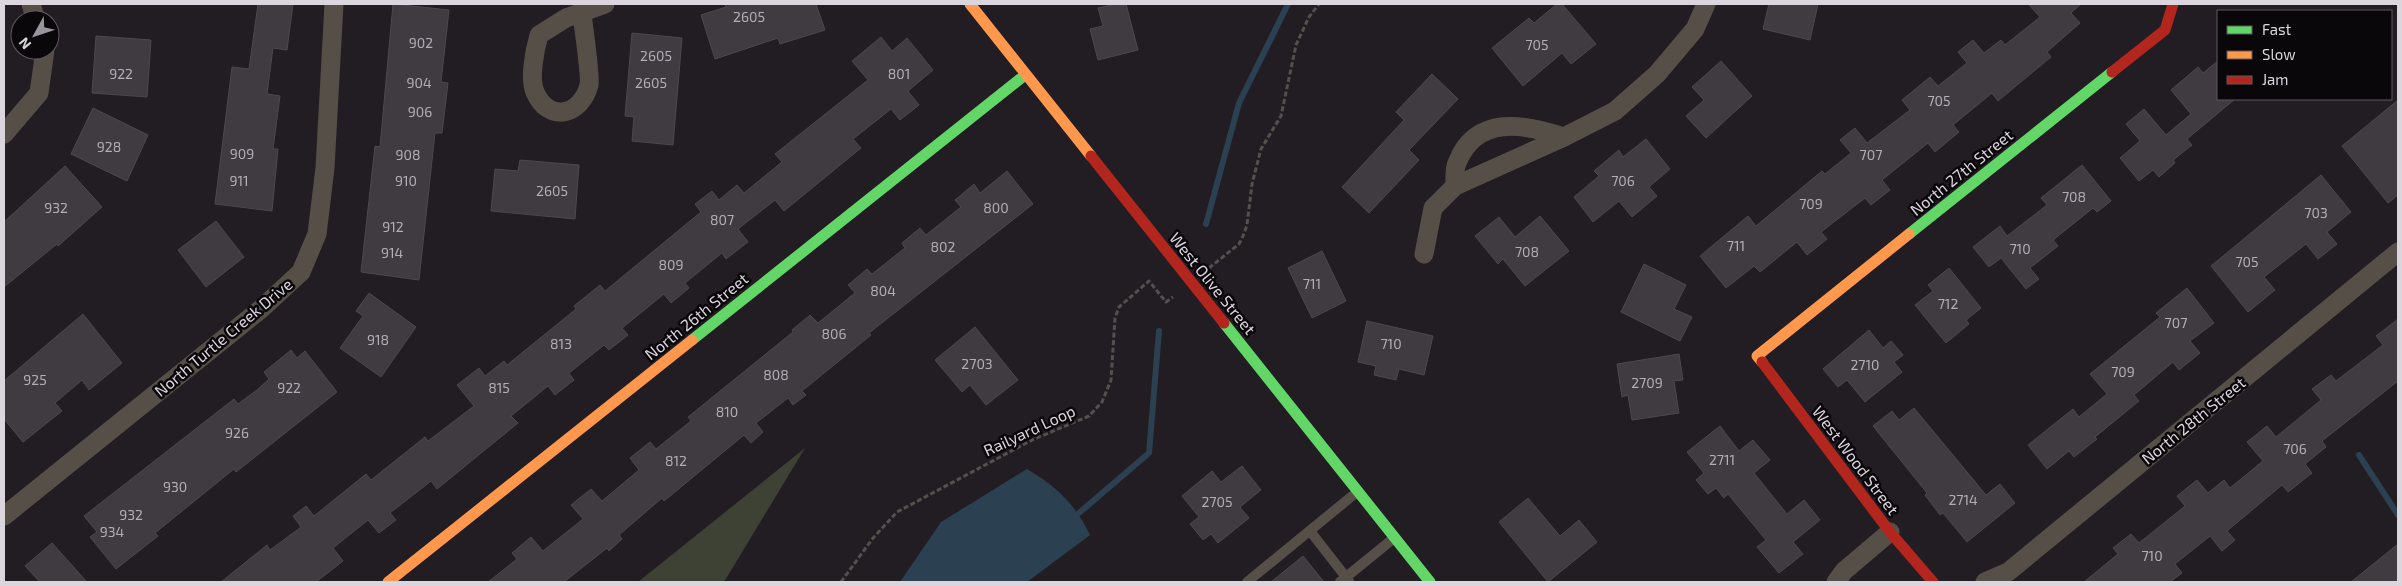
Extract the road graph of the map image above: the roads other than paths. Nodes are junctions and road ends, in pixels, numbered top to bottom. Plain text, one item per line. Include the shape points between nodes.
1 (334, 4) edge
2 (604, 4) edge
3 (970, 4) edge
4 (1706, 4) edge
5 (2173, 4) edge
6 (582, 12) junction
7 (44, 60) edge
8 (1025, 75) junction
9 (4, 134) edge
10 (1564, 137) junction
11 (1455, 186) junction
12 (2398, 252) edge
13 (1424, 254) dead end
14 (1756, 356) joint
15 (1358, 492) junction
16 (4, 516) edge
17 (1310, 531) junction
18 (1890, 532) junction
19 (1394, 537) junction
20 (1345, 581) edge
21 (388, 582) edge
22 (1247, 582) edge
23 (1430, 582) edge
24 (1836, 582) edge
25 (1933, 582) edge
26 (1985, 582) edge

1 - 16 street, North Turtle Creek Drive via 325,168 317,234 301,272 261,309
2 - 6 street
3 - 8 street, West Olive Street
4 - 10 street via 1695,29 1657,74 1615,111
5 - 14 street, North 27th Street via 2165,30
6 - 6 street via 539,35 533,53 534,91 545,107 560,114 581,101 589,84
7 - 9 street via 39,93
8 - 15 street, West Olive Street
8 - 21 street, North 26th Street
10 - 11 street
10 - 11 street via 1533,127 1506,125 1482,133 1467,146 1456,164
11 - 13 street via 1433,208
12 - 26 street, North 28th Street via 2008,572
14 - 18 street, West Wood Street
15 - 17 lane
15 - 19 street, West Olive Street
17 - 20 lane
17 - 22 lane
18 - 24 street via 1844,571
18 - 25 street, West Wood Street
19 - 20 lane
19 - 23 street, West Olive Street

